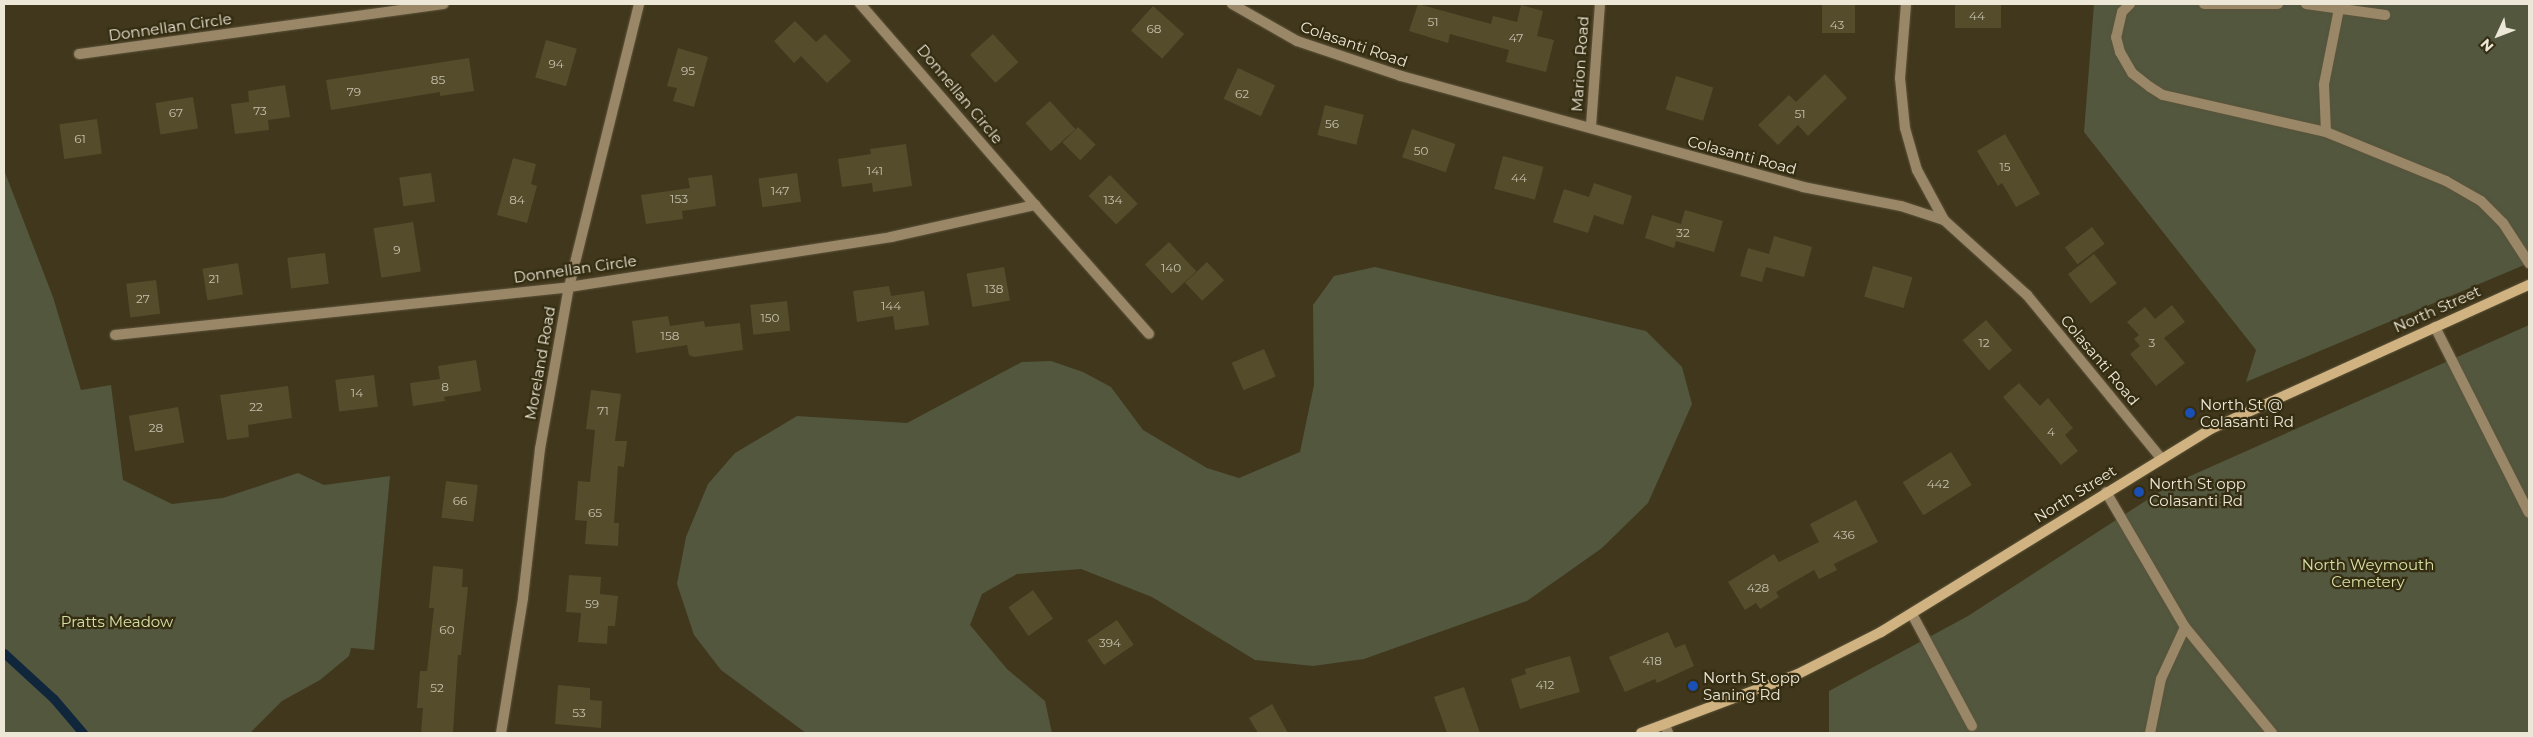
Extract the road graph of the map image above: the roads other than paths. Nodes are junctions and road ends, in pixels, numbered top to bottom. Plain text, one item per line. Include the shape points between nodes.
1 (444, 4) edge
2 (639, 4) edge
3 (860, 4) edge
4 (1232, 4) edge
5 (1600, 4) edge
6 (1906, 4) edge
7 (2130, 4) edge
8 (2204, 4) edge
9 (2278, 4) edge
10 (2306, 4) edge
11 (2339, 9) junction
12 (2385, 15) dead end
13 (79, 54) dead end
14 (1590, 126) junction
15 (2326, 132) junction
16 (1035, 205) junction
17 (1944, 220) junction
18 (2529, 263) edge
19 (2529, 285) edge
20 (570, 287) junction
21 (2435, 327) junction
22 (1149, 334) dead end
23 (115, 335) dead end
24 (2161, 458) junction
25 (2106, 492) junction
26 (2529, 513) edge
27 (1912, 614) junction
28 (2185, 627) junction
29 (1972, 726) dead end
30 (1667, 729) edge
31 (501, 733) edge
32 (1641, 733) edge
33 (2150, 733) edge
34 (2272, 733) edge

1 - 13 street, Donnellan Circle
2 - 20 street, Moreland Road
3 - 16 street, Donnellan Circle
4 - 14 street, Colasanti Road via 1297,41 1383,70
5 - 14 street, Marion Road
6 - 17 street via 1900,78 1905,128 1917,170
7 - 15 street via 2122,12 2116,37 2132,73 2150,87 2163,95
8 - 9 street
10 - 11 street
11 - 12 street
11 - 15 street via 2324,84
14 - 17 street, Colasanti Road via 1803,187 1901,206
15 - 18 street via 2446,181 2481,202 2503,222
16 - 20 street, Donnellan Circle via 891,237
16 - 22 street, Donnellan Circle
17 - 24 street, Colasanti Road via 2027,296
19 - 21 street, North Street
20 - 23 street, Donnellan Circle
20 - 31 street, Moreland Road via 540,449 524,598
21 - 24 street, North Street via 2276,397
21 - 26 street
24 - 25 street, North Street
25 - 27 street, North Street
25 - 28 street
27 - 29 street
27 - 30 street, North Street via 1798,674
28 - 33 street via 2161,679
28 - 34 street
30 - 32 street, North Street

